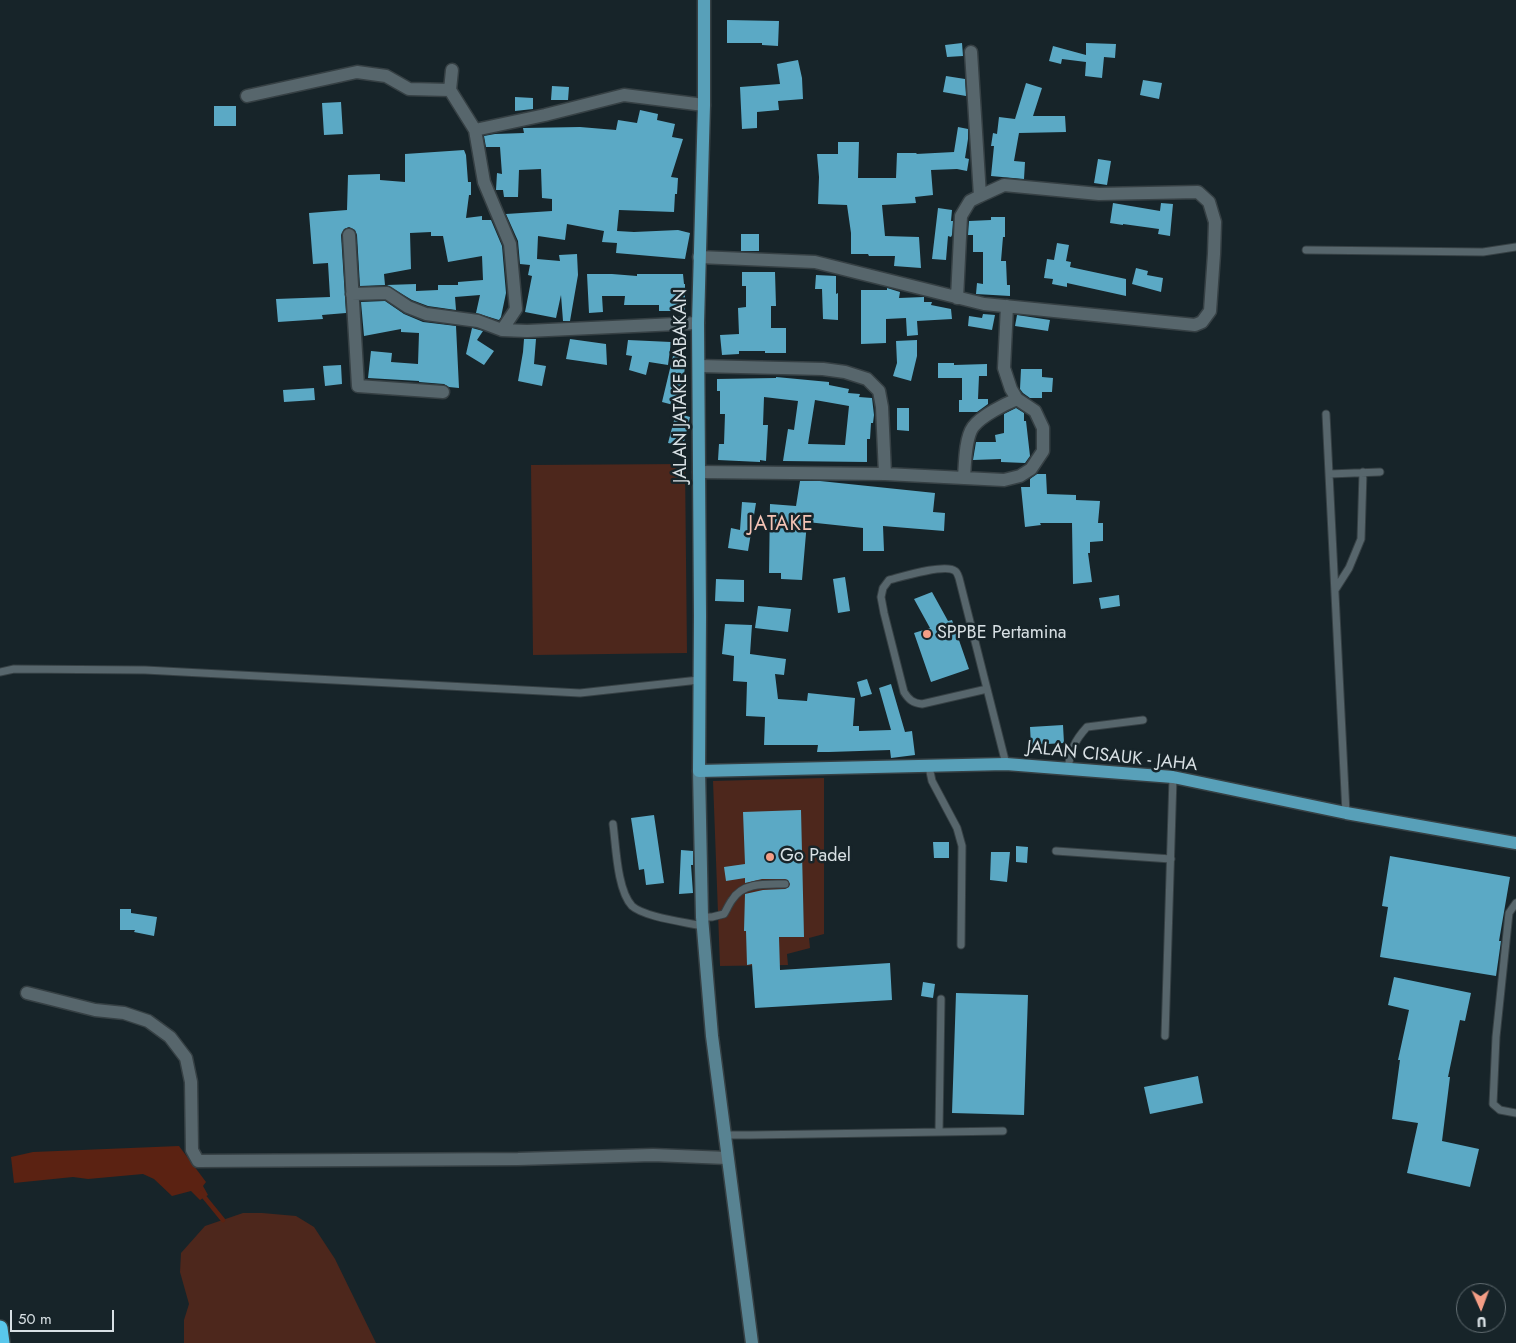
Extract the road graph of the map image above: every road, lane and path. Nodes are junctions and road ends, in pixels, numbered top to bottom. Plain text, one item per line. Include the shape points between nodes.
1 (706, 1) edge
2 (971, 52) dead end
3 (452, 70) dead end
4 (450, 90) junction
5 (247, 96) dead end
6 (704, 104) junction
7 (475, 130) junction
8 (980, 196) junction
9 (349, 235) dead end
10 (1516, 247) edge
11 (1306, 250) dead end
12 (699, 257) junction
13 (352, 294) junction
14 (957, 298) junction
15 (1007, 306) junction
16 (698, 323) junction
17 (502, 330) junction
18 (699, 366) junction
19 (443, 392) dead end
20 (1017, 399) junction
21 (1326, 414) dead end
22 (699, 472) junction
23 (1363, 472) junction
24 (1380, 472) dead end
25 (885, 474) junction
26 (1329, 474) junction
27 (964, 478) junction
28 (1335, 590) junction
29 (0, 672) edge
30 (700, 680) junction
31 (987, 689) junction
32 (1143, 720) dead end
33 (1006, 764) junction
34 (929, 767) junction
35 (1068, 768) junction
36 (699, 771) junction
37 (1173, 777) junction
38 (1346, 813) junction
39 (613, 824) dead end
40 (1516, 843) edge
41 (1056, 851) dead end
42 (1171, 859) junction
43 (785, 884) dead end
44 (1516, 902) edge
45 (702, 921) junction
46 (961, 945) dead end
47 (28, 993) dead end
48 (942, 999) dead end
49 (1165, 1036) dead end
50 (1516, 1113) edge
51 (1003, 1131) dead end
52 (939, 1132) junction
53 (725, 1134) junction
54 (728, 1158) junction
55 (0, 1328) edge
56 (2, 1343) edge
57 (752, 1343) edge

1 - 6 main road, JALAN JATAKE BABAKAN
2 - 8 street
3 - 4 street
4 - 5 street via 409,89 386,76 357,72
4 - 7 street
6 - 7 street via 624,95
6 - 12 main road, JALAN JATAKE BABAKAN
7 - 17 street via 484,182 510,244 516,309
8 - 14 street via 970,201 961,216
8 - 15 street via 1004,185 1100,194 1198,192 1209,202 1215,222 1210,311 1202,322 1194,324
9 - 13 street
10 - 11 lane via 1483,252
12 - 14 street via 815,262
12 - 16 main road, JALAN JATAKE BABAKAN
13 - 17 street via 387,293 426,314 478,322
13 - 19 street via 358,386
14 - 15 street
15 - 20 street via 1004,368
16 - 17 street
16 - 18 main road, JALAN JATAKE BABAKAN
18 - 22 main road, JALAN JATAKE BABAKAN
18 - 25 street via 823,369 867,379 878,391 882,407
20 - 27 street via 973,427 966,444
20 - 27 street via 1035,411 1043,428 1042,451 1030,469 1020,476 1004,480
21 - 26 lane
22 - 25 street
22 - 30 main road, JALAN JATAKE BABAKAN
23 - 24 lane
23 - 26 lane
23 - 28 lane via 1361,539
25 - 27 street
26 - 28 lane
28 - 38 lane
29 - 30 lane via 14,669 145,670 580,693
30 - 36 main road, JALAN JATAKE BABAKAN
31 - 31 lane via 955,571 935,569 889,580 881,598 908,698 922,704
31 - 33 lane
32 - 35 lane via 1087,727 1071,750
33 - 34 main road, JALAN CISAUK - JAHA
33 - 35 main road, JALAN CISAUK - JAHA
34 - 36 main road, JALAN CISAUK - JAHA
34 - 46 lane via 932,781 957,828 962,846
35 - 37 main road, JALAN CISAUK - JAHA
36 - 45 main road
37 - 38 main road, JALAN CISAUK - JAHA
37 - 42 lane
38 - 40 main road, JALAN CISAUK - JAHA
39 - 45 lane via 622,888 632,906 648,914
41 - 42 lane
42 - 49 lane
43 - 45 lane via 754,885 742,889 724,914
44 - 50 lane via 1509,913 1496,1037 1493,1104 1500,1110
45 - 53 main road
47 - 54 street via 95,1010 124,1013 148,1021 170,1037 186,1058 191,1082 192,1150 198,1161
48 - 52 lane
51 - 52 lane
52 - 53 lane
53 - 54 main road
54 - 57 main road
55 - 56 highway

